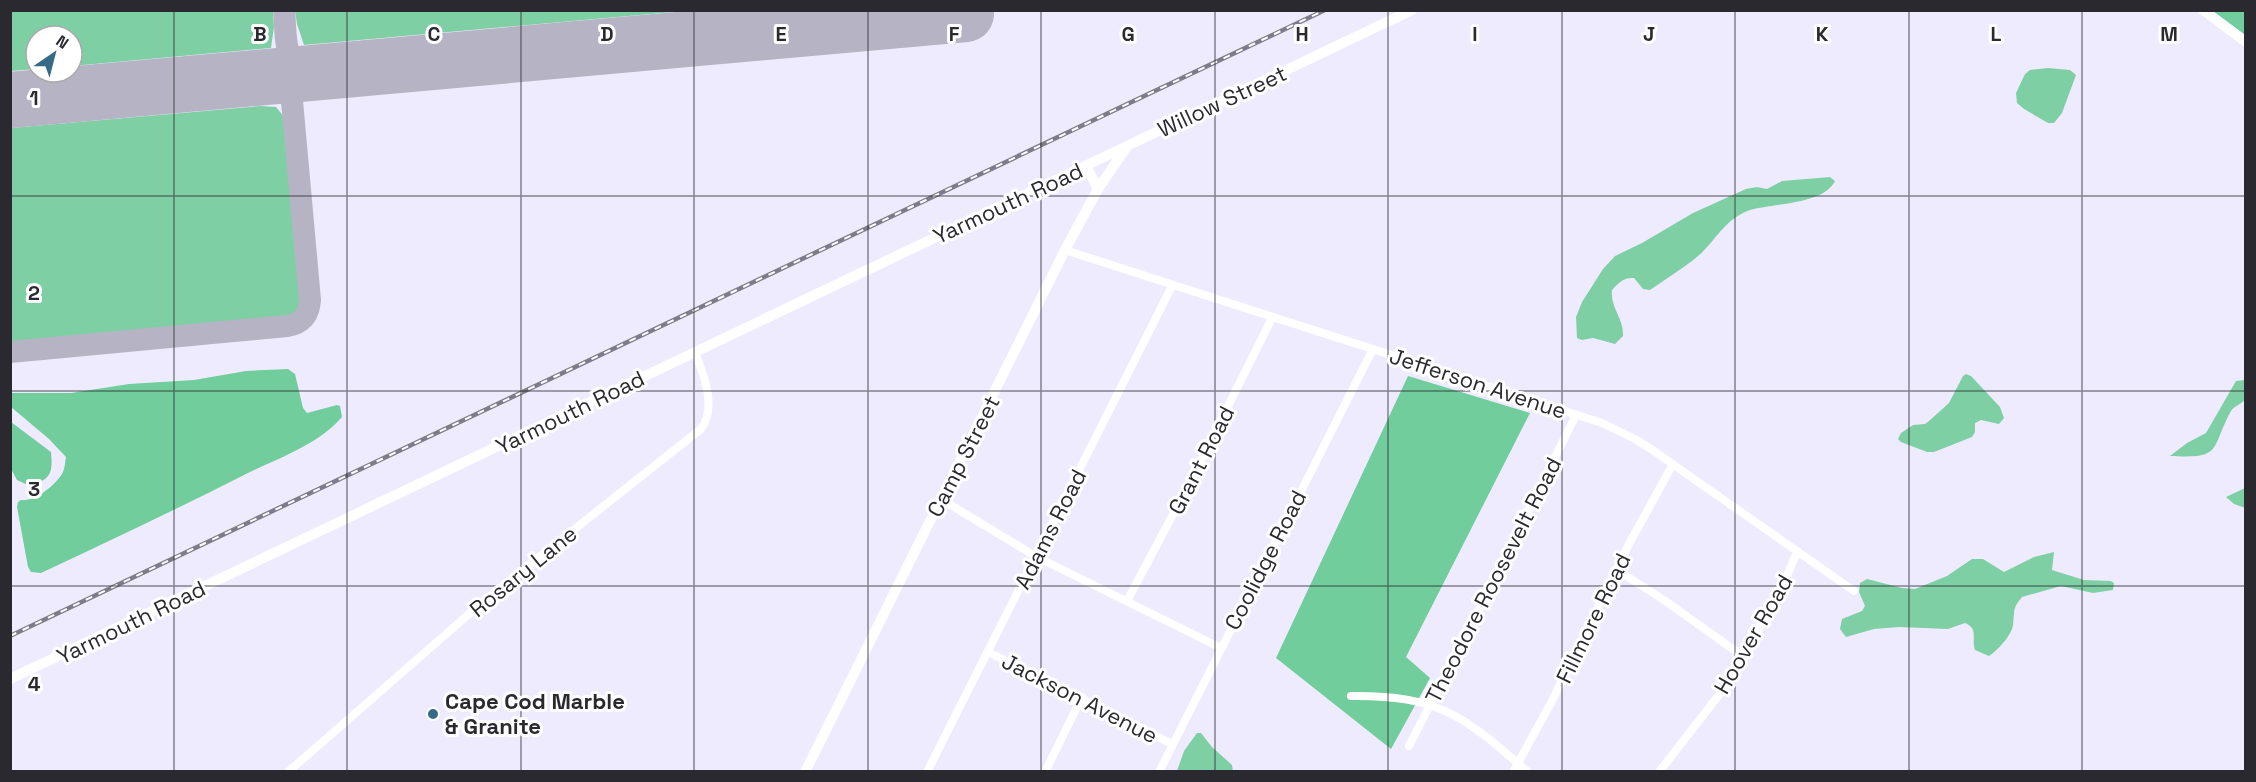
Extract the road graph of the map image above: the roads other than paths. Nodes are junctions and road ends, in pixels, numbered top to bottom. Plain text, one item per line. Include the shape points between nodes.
1 (1412, 10) edge
2 (2203, 10) edge
3 (2246, 42) edge
4 (1129, 145) junction
5 (1086, 166) junction
6 (1098, 189) junction
7 (1065, 250) junction
8 (1172, 286) junction
9 (1272, 318) junction
10 (1373, 349) junction
11 (695, 353) junction
12 (1576, 415) junction
13 (1672, 464) junction
14 (941, 499) junction
15 (1797, 552) junction
16 (1035, 556) junction
17 (1617, 570) junction
18 (1854, 591) dead end
19 (1127, 601) junction
20 (1221, 648) junction
21 (988, 652) junction
22 (1744, 657) junction
23 (10, 679) edge
24 (1351, 696) dead end
25 (1082, 697) junction
26 (1431, 704) junction
27 (1172, 744) junction
28 (1409, 746) dead end
29 (1518, 763) junction
30 (288, 771) edge
31 (805, 771) edge
32 (927, 771) edge
33 (1045, 771) edge
34 (1159, 771) edge
35 (1513, 771) edge
36 (1528, 771) edge
37 (1659, 771) edge

1 - 4 main road, Willow Street
2 - 3 main road
4 - 5 main road, Yarmouth Road
4 - 6 main road, Camp Street
5 - 6 main road
5 - 11 main road, Yarmouth Road
6 - 7 main road, Camp Street
7 - 8 street, Jefferson Avenue
7 - 14 main road, Camp Street
8 - 9 street, Jefferson Avenue
8 - 16 street, Adams Road
9 - 10 street, Jefferson Avenue
9 - 19 street, Grant Road
10 - 12 street, Jefferson Avenue
10 - 20 street, Coolidge Road
11 - 23 main road, Yarmouth Road
11 - 30 street, Rosary Lane via 709,402 709,413 701,429 485,600
12 - 13 street, Jefferson Avenue via 1635,439
12 - 26 street, Theodore Roosevelt Road
13 - 15 street, Jefferson Avenue
13 - 17 street, Fillmore Road
14 - 16 street
14 - 31 main road, Camp Street
15 - 18 street, Jefferson Avenue
15 - 22 street, Hoover Road
16 - 19 street
16 - 21 street, Adams Road
17 - 22 street
17 - 29 street, Fillmore Road
19 - 20 street
20 - 27 street, Coolidge Road
21 - 25 street, Jackson Avenue
21 - 32 street, Adams Road
22 - 37 street, Hoover Road
24 - 26 street via 1387,696
25 - 27 street, Jackson Avenue
25 - 33 street
26 - 28 street, Theodore Roosevelt Road
26 - 29 street via 1476,728
27 - 34 street, Coolidge Road
29 - 35 street, Fillmore Road
29 - 36 street

